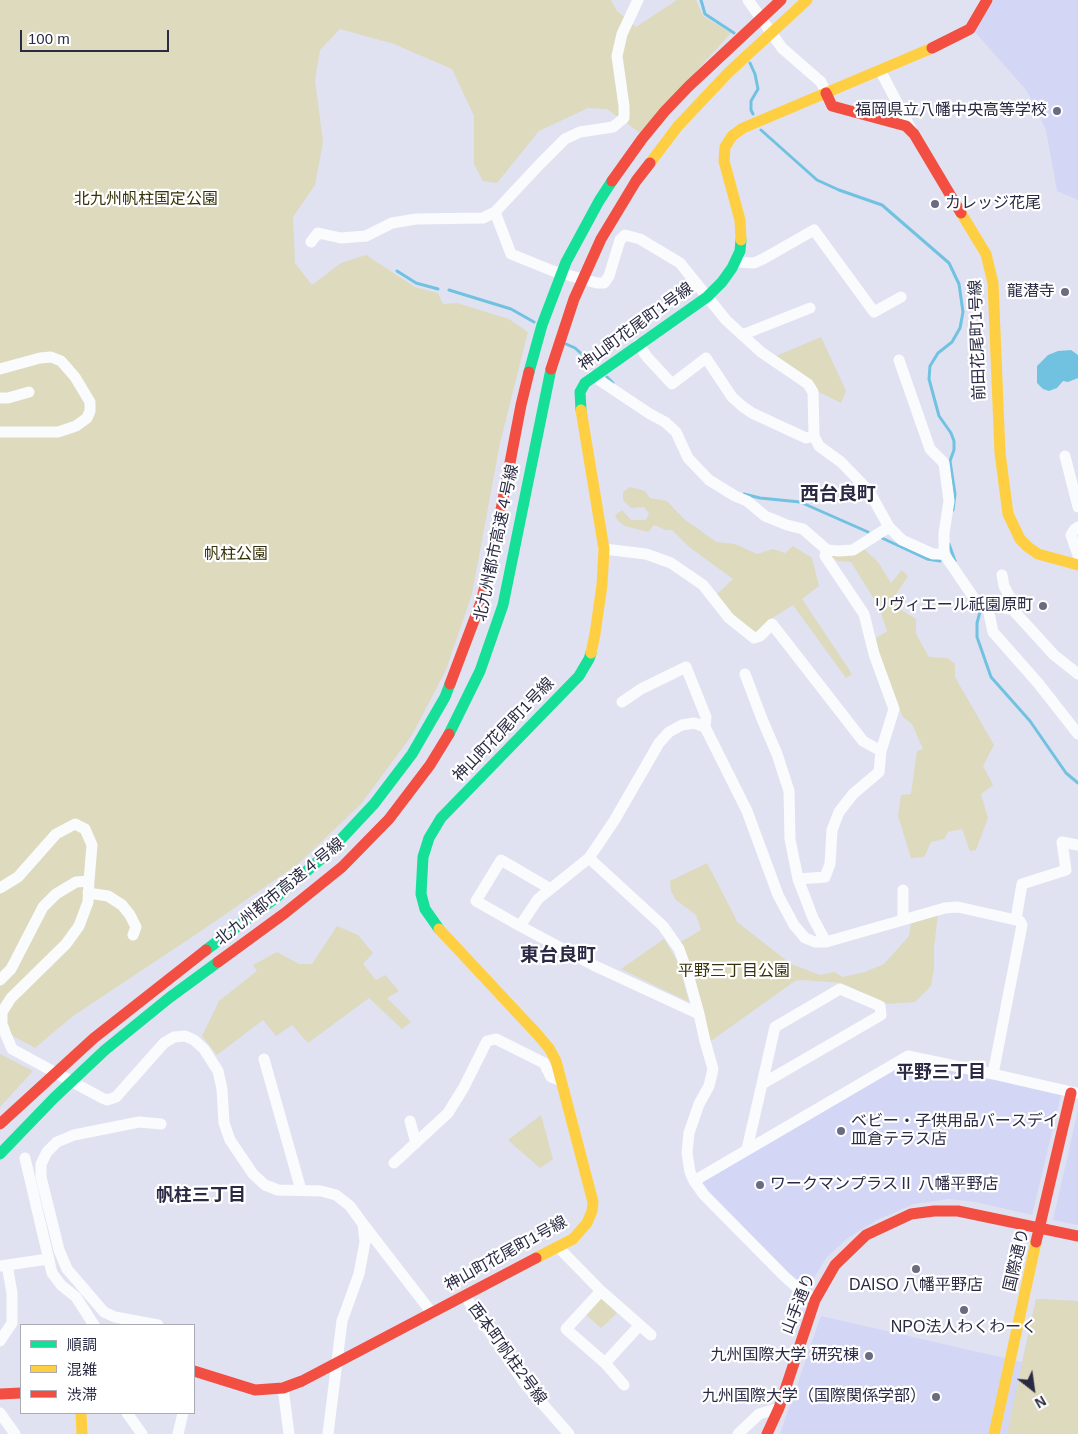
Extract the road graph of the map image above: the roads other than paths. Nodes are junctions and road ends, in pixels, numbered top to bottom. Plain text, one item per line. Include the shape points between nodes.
1 (638, 0) edge
2 (748, 0) edge
3 (807, 0) edge
4 (987, 0) edge
5 (781, 1) edge
6 (880, 70) junction
7 (826, 93) junction
8 (914, 134) junction
9 (495, 212) junction
10 (311, 242) dead end
11 (735, 262) junction
12 (707, 297) junction
13 (901, 297) dead end
14 (810, 308) dead end
15 (742, 335) junction
16 (638, 344) junction
17 (899, 360) dead end
18 (0, 368) edge
19 (593, 376) junction
20 (29, 392) dead end
21 (0, 398) edge
22 (0, 432) edge
23 (814, 436) junction
24 (1065, 456) dead end
25 (1078, 507) edge
26 (889, 527) junction
27 (1078, 527) edge
28 (604, 549) junction
29 (827, 550) junction
30 (944, 554) junction
31 (1078, 555) edge
32 (1078, 565) edge
33 (1002, 575) dead end
34 (983, 603) junction
35 (1012, 610) junction
36 (745, 674) dead end
37 (1078, 674) edge
38 (622, 702) dead end
39 (705, 728) junction
40 (1078, 734) edge
41 (881, 751) junction
42 (1078, 845) edge
43 (589, 858) junction
44 (798, 879) junction
45 (89, 887) junction
46 (0, 888) edge
47 (549, 888) junction
48 (903, 890) dead end
49 (903, 919) junction
50 (1016, 919) junction
51 (520, 926) junction
52 (133, 935) dead end
53 (826, 942) junction
54 (0, 980) edge
55 (699, 1014) junction
56 (0, 1045) edge
57 (12, 1049) junction
58 (264, 1059) dead end
59 (992, 1074) junction
60 (561, 1081) junction
61 (762, 1084) junction
62 (1075, 1093) edge
63 (410, 1121) dead end
64 (0, 1124) edge
65 (161, 1124) dead end
66 (416, 1143) junction
67 (747, 1149) junction
68 (0, 1154) edge
69 (25, 1158) dead end
70 (394, 1163) dead end
71 (694, 1181) junction
72 (301, 1190) junction
73 (363, 1224) junction
74 (1041, 1228) junction
75 (1078, 1236) edge
76 (558, 1247) junction
77 (48, 1259) junction
78 (4, 1265) edge
79 (601, 1291) junction
80 (464, 1296) junction
81 (815, 1300) junction
82 (432, 1313) junction
83 (93, 1324) edge
84 (153, 1324) edge
85 (639, 1326) junction
86 (651, 1335) dead end
87 (0, 1341) edge
88 (338, 1361) junction
89 (605, 1363) junction
90 (195, 1371) edge
91 (624, 1385) dead end
92 (283, 1388) junction
93 (20, 1393) edge
94 (0, 1394) edge
95 (779, 1408) junction
96 (0, 1413) edge
97 (80, 1414) edge
98 (128, 1414) edge
99 (183, 1414) edge
100 (15, 1434) edge
101 (82, 1434) edge
102 (142, 1434) edge
103 (178, 1434) edge
104 (289, 1434) edge
105 (328, 1434) edge
106 (569, 1434) edge
107 (738, 1434) edge
108 (767, 1434) edge
109 (994, 1434) edge

1 - 9 street via 622,34 618,56 624,118 613,127 580,132 566,139
2 - 7 street via 782,48 821,82
3 - 68 main road, 北九州都市高速４号線 via 728,73 678,126 617,210 587,268 552,365 503,604 480,671 447,738 410,793 366,843 312,892 169,998 105,1050
4 - 6 main road, 神山町花尾町1号線 via 970,29
5 - 64 main road, 北九州都市高速４号線 via 665,111 619,170 566,262 532,358 481,602 459,664 428,728 394,779 352,830 301,877 94,1038
6 - 7 main road, 神山町花尾町1号線
6 - 8 street
7 - 8 main road via 832,106 906,126
7 - 11 main road, 神山町花尾町1号線 via 743,128 725,147 724,161 742,235
8 - 32 main road, 前田花尾町1号線 via 986,254 991,268 1000,453 1012,527 1020,540 1038,554
9 - 10 street via 483,218 416,219 392,223 366,236 341,238 318,234
9 - 12 street via 511,254 553,271 604,282 609,276 620,240 625,235 640,239 680,263
11 - 12 main road, 神山町花尾町1号線
11 - 13 street via 754,263 814,230 874,312
12 - 15 street
12 - 16 main road, 神山町花尾町1号線
14 - 15 street
15 - 23 street via 760,352 808,384 813,392
16 - 19 main road, 神山町花尾町1号線
16 - 23 street via 672,384 706,358 732,398 742,406 806,438
17 - 30 street via 930,449 944,463 949,501
18 - 22 street via 40,358 51,357 61,361 90,402 90,412 76,426 58,432
19 - 28 main road, 神山町花尾町1号線 via 580,392 581,410
19 - 29 street via 665,422 676,432 688,458 709,480 747,501 766,516 803,529
20 - 21 street
23 - 26 street via 820,446 869,491
24 - 25 street
26 - 29 street via 853,550
26 - 30 street via 902,540 933,554
27 - 31 street via 1071,535
28 - 41 street via 646,554 671,563 703,585 729,618 754,638 772,624 863,741
28 - 60 main road, 神山町花尾町1号線 via 597,624 589,659 579,676 441,818 429,838 421,875 421,894 431,918 444,937 549,1048
29 - 41 street via 825,556 864,614 874,654 894,709
30 - 34 street
33 - 35 street via 1013,603
34 - 35 street
34 - 40 street via 993,632
35 - 37 street via 1054,655
36 - 44 street via 789,791 790,839
38 - 39 street via 686,667 706,717
39 - 43 street via 694,723 682,725 659,743
39 - 53 street via 747,811 767,868 794,925 805,938
41 - 44 street via 878,772 853,794 839,812 832,830 830,864 825,876
42 - 50 street via 1062,842 1066,870 1022,884
43 - 47 street
43 - 55 street via 663,926 679,949
44 - 53 street
45 - 46 street via 92,845 85,829 75,824 56,834 18,877
45 - 52 street via 122,905 136,927
45 - 54 street via 76,882 56,894 43,907 11,969
45 - 57 street via 88,902 79,926 66,944 11,998 2,1012 2,1024
47 - 51 street via 538,898
47 - 51 street via 502,860 476,901
48 - 49 street
49 - 50 street via 958,907
49 - 53 street
50 - 59 street via 1022,925
51 - 55 street
55 - 71 street via 713,1069 689,1133 687,1153
56 - 57 street
57 - 72 street via 107,1100 116,1097 164,1043 174,1037 185,1036 194,1040 218,1071 224,1122 230,1140 253,1174 264,1185 278,1190
58 - 72 street
59 - 62 street
59 - 67 street via 908,1056
60 - 66 street via 551,1078 544,1063 496,1039 487,1040 448,1113
60 - 76 main road, 神山町花尾町1号線 via 593,1202 587,1223 580,1232
61 - 61 street via 775,1027 840,990 880,1006 881,1015
61 - 67 street
62 - 74 main road, 国際通り via 1062,1127
63 - 66 street
65 - 84 street via 139,1122 74,1135 57,1142 47,1152 41,1177 59,1250 67,1269 104,1312
66 - 70 street
67 - 71 street
69 - 77 street
71 - 81 street via 784,1276
72 - 73 street via 336,1195 350,1206
73 - 82 street
73 - 88 street via 365,1242 359,1274 342,1320
74 - 75 main road, 山手通り
74 - 81 main road, 山手通り via 958,1211 911,1214 866,1235 850,1249 827,1278
74 - 109 main road, 国際通り
76 - 79 street
76 - 80 main road, 神山町花尾町1号線
77 - 78 street
77 - 83 street via 61,1285 76,1297
78 - 87 street via 12,1293 12,1323
79 - 85 street
79 - 89 street via 566,1329
80 - 82 main road, 神山町花尾町1号線
80 - 106 street, 西本町帆柱2号線 via 525,1384
81 - 95 main road, 山手通り
82 - 88 main road, 神山町花尾町1号線
85 - 86 street
85 - 89 street
88 - 92 main road, 神山町花尾町1号線
88 - 105 street
89 - 91 street
90 - 92 main road, 神山町花尾町1号線 via 255,1390
92 - 104 street
93 - 94 main road
95 - 107 street via 759,1414
95 - 108 main road, 山手通り
96 - 100 street
97 - 101 main road
98 - 102 street
99 - 103 street

